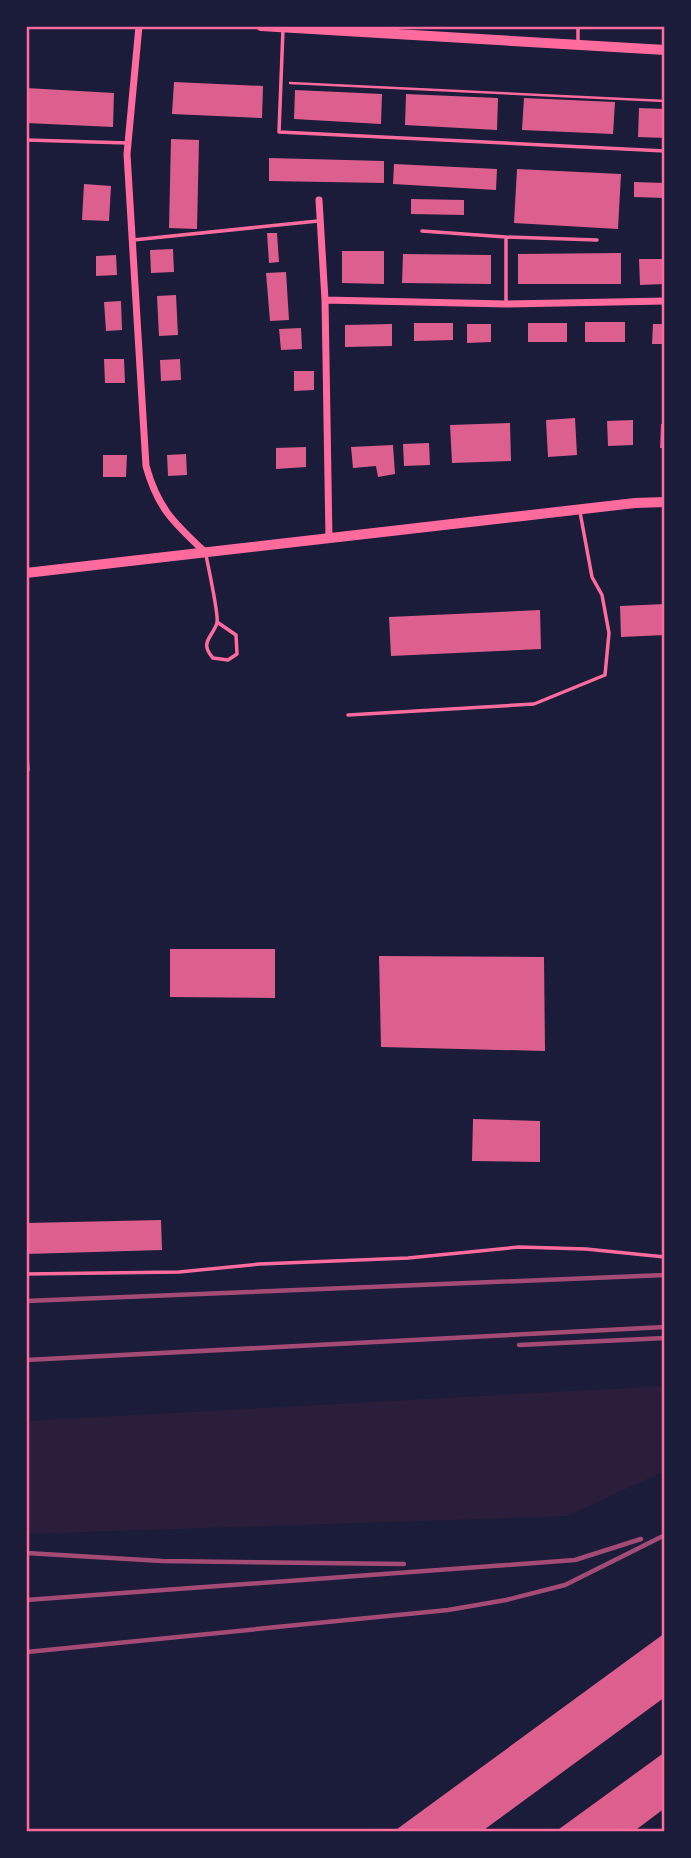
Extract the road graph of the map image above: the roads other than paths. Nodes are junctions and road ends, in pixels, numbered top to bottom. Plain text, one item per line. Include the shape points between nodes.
1 (139, 26) edge
2 (261, 26) edge
3 (578, 26) edge
4 (283, 27) edge
5 (578, 45) junction
6 (665, 50) edge
7 (26, 140) edge
8 (128, 142) junction
9 (665, 151) edge
10 (319, 200) dead end
11 (321, 220) junction
12 (422, 231) dead end
13 (506, 237) junction
14 (133, 240) junction
15 (597, 240) dead end
16 (325, 300) junction
17 (665, 301) edge
18 (506, 304) junction
19 (665, 502) edge
20 (580, 510) junction
21 (328, 539) junction
22 (206, 553) junction
23 (26, 573) edge
24 (217, 622) junction
25 (348, 715) dead end
26 (26, 742) edge
27 (27, 770) edge
28 (665, 1257) edge
29 (26, 1274) edge

1 - 8 street
2 - 4 main road
3 - 5 lane
4 - 5 main road
4 - 9 lane via 279,132
5 - 6 main road
7 - 8 lane
8 - 14 street
10 - 11 street
11 - 14 lane
11 - 16 street
12 - 13 lane
13 - 15 lane
13 - 18 lane
14 - 22 street via 146,466 153,491 171,520
16 - 18 street
16 - 21 street
17 - 18 street
19 - 20 main road
20 - 21 main road
20 - 25 lane via 592,577 609,633 606,675 534,704
21 - 22 main road
22 - 23 main road
22 - 24 lane
24 - 24 lane via 207,641 208,652 214,659 228,660 237,654 236,635
26 - 27 lane
28 - 29 lane via 519,1247 179,1272

